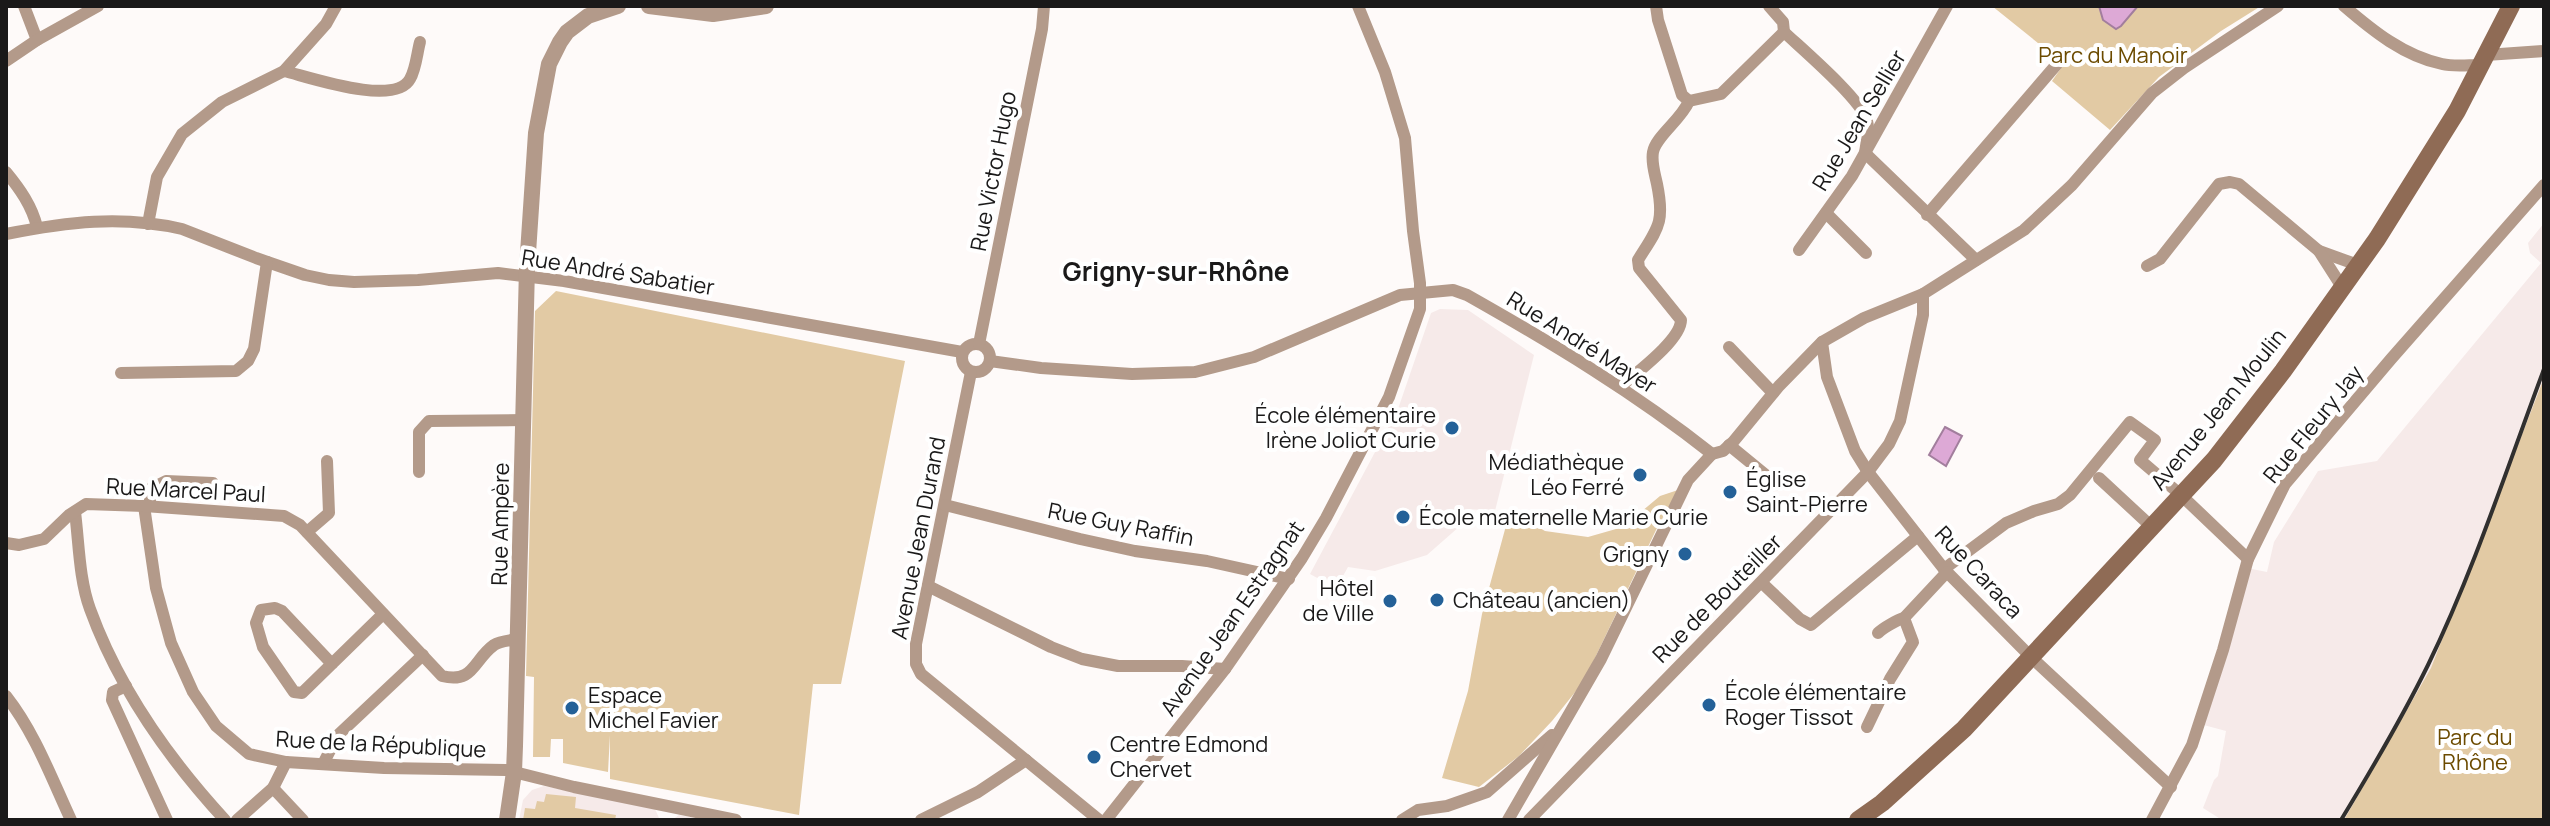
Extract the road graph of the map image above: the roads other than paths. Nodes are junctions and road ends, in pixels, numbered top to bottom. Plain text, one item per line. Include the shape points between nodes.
1 (24, 6) edge
2 (98, 6) edge
3 (336, 6) edge
4 (618, 6) edge
5 (649, 6) edge
6 (766, 6) edge
7 (1044, 6) edge
8 (1358, 6) edge
9 (1656, 6) edge
10 (1769, 6) edge
11 (1947, 6) edge
12 (2278, 6) edge
13 (2344, 6) edge
14 (2511, 6) edge
15 (1784, 32) junction
16 (37, 40) junction
17 (420, 42) dead end
18 (2544, 51) edge
19 (2483, 60) junction
20 (6, 61) edge
21 (2057, 64) dead end
22 (284, 71) junction
23 (1689, 101) junction
24 (1865, 153) junction
25 (6, 172) edge
26 (2544, 185) edge
27 (1826, 213) junction
28 (1927, 215) junction
29 (148, 224) junction
30 (37, 227) junction
31 (6, 234) edge
32 (1799, 250) dead end
33 (2319, 251) junction
34 (1866, 253) dead end
35 (1976, 260) junction
36 (267, 262) junction
37 (2358, 265) junction
38 (2147, 266) dead end
39 (527, 276) junction
40 (2342, 287) junction
41 (1421, 293) junction
42 (1923, 294) junction
43 (1822, 342) junction
44 (979, 344) junction
45 (1729, 347) dead end
46 (962, 352) junction
47 (990, 361) junction
48 (971, 372) junction
49 (121, 373) dead end
50 (1620, 387) junction
51 (1773, 393) junction
52 (524, 420) junction
53 (1729, 445) junction
54 (1712, 454) junction
55 (327, 461) dead end
56 (419, 472) dead end
57 (1868, 472) junction
58 (2099, 478) dead end
59 (213, 483) dead end
60 (1778, 485) dead end
61 (2182, 496) junction
62 (945, 505) junction
63 (147, 506) junction
64 (75, 512) junction
65 (2153, 528) junction
66 (307, 532) junction
67 (1918, 536) junction
68 (6, 543) edge
69 (2248, 559) junction
70 (1945, 570) junction
71 (1289, 579) junction
72 (1762, 583) junction
73 (928, 586) junction
74 (383, 614) junction
75 (1904, 618) junction
76 (1878, 633) dead end
77 (519, 639) junction
78 (423, 655) junction
79 (2032, 658) junction
80 (332, 664) junction
81 (1225, 669) junction
82 (126, 686) junction
83 (6, 696) edge
84 (1867, 727) dead end
85 (1561, 728) junction
86 (1026, 760) junction
87 (286, 762) junction
88 (323, 764) junction
89 (514, 772) junction
90 (2171, 787) junction
91 (273, 788) junction
92 (71, 820) edge
93 (167, 820) edge
94 (225, 820) edge
95 (237, 820) edge
96 (303, 820) edge
97 (507, 820) edge
98 (736, 820) edge
99 (921, 820) edge
100 (1099, 820) edge
101 (1106, 820) edge
102 (1402, 820) edge
103 (1508, 820) edge
104 (1529, 820) edge
105 (1858, 820) edge
106 (2152, 820) edge

1 - 16 street
2 - 16 street
3 - 22 street
4 - 39 street, Rue Ampère via 576,25 549,64 536,133
5 - 6 street via 713,14
7 - 44 street, Rue Victor Hugo
8 - 41 street, Avenue Jean Estragnat via 1405,138
9 - 23 street via 1682,95
10 - 15 street via 1783,22
11 - 24 street, Rue Jean Sellier
12 - 35 street via 2152,93 2072,185 2024,230
13 - 19 street via 2377,35 2413,55 2444,65
14 - 19 main road, Avenue Jean Moulin
15 - 23 street via 1721,94
15 - 24 street via 1864,113
16 - 20 street
17 - 22 street via 410,80 400,89 378,92
18 - 19 street
19 - 37 main road, Avenue Jean Moulin via 2457,111
21 - 28 street
22 - 29 street via 222,102 182,134 157,177
23 - 50 street via 1652,154 1662,215 1638,260 1681,327
24 - 27 street, Rue Jean Sellier
24 - 28 street
25 - 30 street via 20,188
26 - 69 street, Rue Fleury Jay via 2285,484
27 - 32 street, Rue Jean Sellier
27 - 34 street
28 - 35 street
29 - 30 street, Rue André Sabatier via 107,220
29 - 36 street, Rue André Sabatier via 182,229
30 - 31 street, Rue André Sabatier
33 - 37 street
33 - 38 street via 2230,182 2219,184 2160,259
33 - 40 street
35 - 42 street
36 - 39 street, Rue André Sabatier via 305,275 354,282 498,273
36 - 49 street via 254,349 236,371
37 - 40 main road, Avenue Jean Moulin
39 - 46 street, Rue André Sabatier
39 - 52 street, Rue Ampère
40 - 61 main road, Avenue Jean Moulin
41 - 47 street via 1400,295 1254,357 1195,372 1132,374
41 - 50 street, Rue André Mayer via 1453,290 1467,295
41 - 71 street, Avenue Jean Estragnat via 1389,397
42 - 43 street
42 - 57 street, Rue de Bouteiller via 1900,421
43 - 51 street
43 - 57 street, Rue Caraca via 1839,415
44 - 46 street
44 - 47 street via 988,350
45 - 51 street
46 - 48 street via 962,364
47 - 48 street via 981,372
48 - 62 street, Avenue Jean Durand
50 - 54 street, Rue André Mayer
51 - 53 street
52 - 56 street via 429,421 419,432
52 - 77 street, Rue Ampère
53 - 54 street
53 - 60 street
54 - 85 street via 1688,480 1601,659
55 - 66 street via 329,513
57 - 67 street, Rue Caraca
57 - 72 street, Rue de Bouteiller
58 - 65 street
59 - 63 street via 166,481 150,489
61 - 65 main road, Avenue Jean Moulin
61 - 69 street
61 - 70 street via 2140,460 2155,440 2130,422 2070,495 2006,523
62 - 71 street, Rue Guy Raffin via 1135,551
62 - 73 street, Avenue Jean Durand
63 - 64 street, Rue Marcel Paul via 86,504
63 - 66 street, Rue Marcel Paul via 284,516
63 - 87 street, Rue de la République via 156,588 171,643 193,692 216,726 249,754
64 - 68 street via 44,539
64 - 82 street via 89,607
65 - 79 main road, Avenue Jean Moulin
66 - 74 street, Rue Marcel Paul
67 - 70 street, Rue Caraca
67 - 72 street via 1811,625
69 - 90 street, Rue Fleury Jay via 2192,745
70 - 75 street
70 - 79 street, Rue Caraca
71 - 81 street, Avenue Jean Estragnat
72 - 104 street, Rue de Bouteiller
73 - 81 street via 1082,659 1118,666
73 - 86 street, Avenue Jean Durand via 916,644 918,669
74 - 78 street, Rue Marcel Paul
74 - 80 street
75 - 76 street
75 - 84 street via 1913,642
77 - 78 street, Rue Marcel Paul via 495,644 468,674 455,679 442,676
77 - 89 street, Rue Ampère
78 - 88 street via 338,735
79 - 90 street, Rue Caraca
79 - 105 main road, Avenue Jean Moulin via 1964,729
80 - 80 street via 302,693 294,692 263,647 256,623 261,610 282,611
81 - 101 street, Avenue Jean Estragnat
82 - 93 street via 113,692 112,700
82 - 94 street via 163,746
83 - 92 street via 36,742
85 - 102 street via 1487,792 1418,810
85 - 103 street
86 - 99 street
86 - 100 street, Avenue Jean Durand
87 - 88 street, Rue de la République
87 - 91 street
88 - 89 street, Rue de la République
89 - 97 street, Rue Ampère
89 - 98 street, Rue de la République
90 - 106 street, Rue Fleury Jay
91 - 95 street
91 - 96 street

